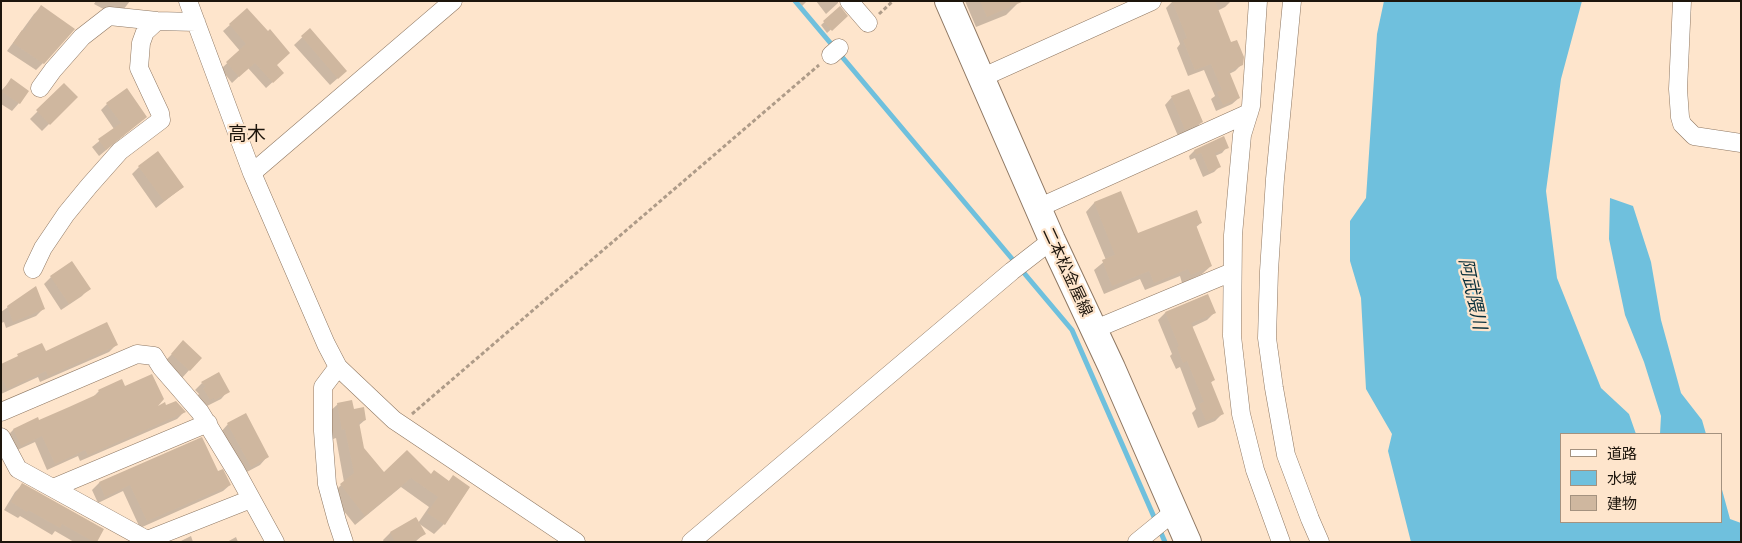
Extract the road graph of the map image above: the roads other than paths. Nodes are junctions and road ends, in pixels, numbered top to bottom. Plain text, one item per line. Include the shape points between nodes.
1 (188, 1) edge
2 (453, 1) edge
3 (849, 1) edge
4 (948, 1) edge
5 (1152, 1) edge
6 (1258, 1) edge
7 (1292, 1) edge
8 (1682, 1) edge
9 (157, 21) junction
10 (196, 22) junction
11 (868, 23) dead end
12 (981, 78) junction
13 (40, 88) dead end
14 (1249, 114) junction
15 (1741, 143) edge
16 (252, 173) junction
17 (1038, 208) junction
18 (1052, 240) junction
19 (32, 269) dead end
20 (1232, 272) junction
21 (1093, 330) junction
22 (338, 367) junction
23 (1, 412) edge
24 (208, 423) junction
25 (1, 437) edge
26 (53, 488) junction
27 (250, 499) junction
28 (1165, 519) junction
29 (147, 541) edge
30 (275, 542) edge
31 (344, 542) edge
32 (576, 542) edge
33 (691, 542) edge
34 (1137, 542) edge
35 (1188, 542) edge
36 (1281, 542) edge
37 (1320, 542) edge

1 - 10 street
2 - 16 street
3 - 11 street
4 - 12 main road, 二本松金屋線
5 - 12 street
6 - 14 street
7 - 37 street via 1268,271 1267,338 1286,455
8 - 15 street via 1678,89 1682,124 1694,136
9 - 10 street
9 - 13 street via 109,16 82,37
9 - 19 street via 144,32 139,68 161,120 107,165 66,214
10 - 16 street
12 - 17 main road, 二本松金屋線
14 - 17 street
14 - 20 street via 1242,135
16 - 22 street
17 - 18 main road, 二本松金屋線
18 - 21 main road, 二本松金屋線
18 - 33 street
20 - 21 street
20 - 36 street via 1232,336 1241,414 1255,470
21 - 28 main road, 二本松金屋線
22 - 31 street via 324,387 323,432 327,484
22 - 32 street via 400,424
23 - 24 street via 137,354 154,356
24 - 26 street
24 - 27 street
25 - 26 street via 18,469
26 - 29 street
27 - 29 street
27 - 30 street
28 - 34 street
28 - 35 main road, 二本松金屋線

